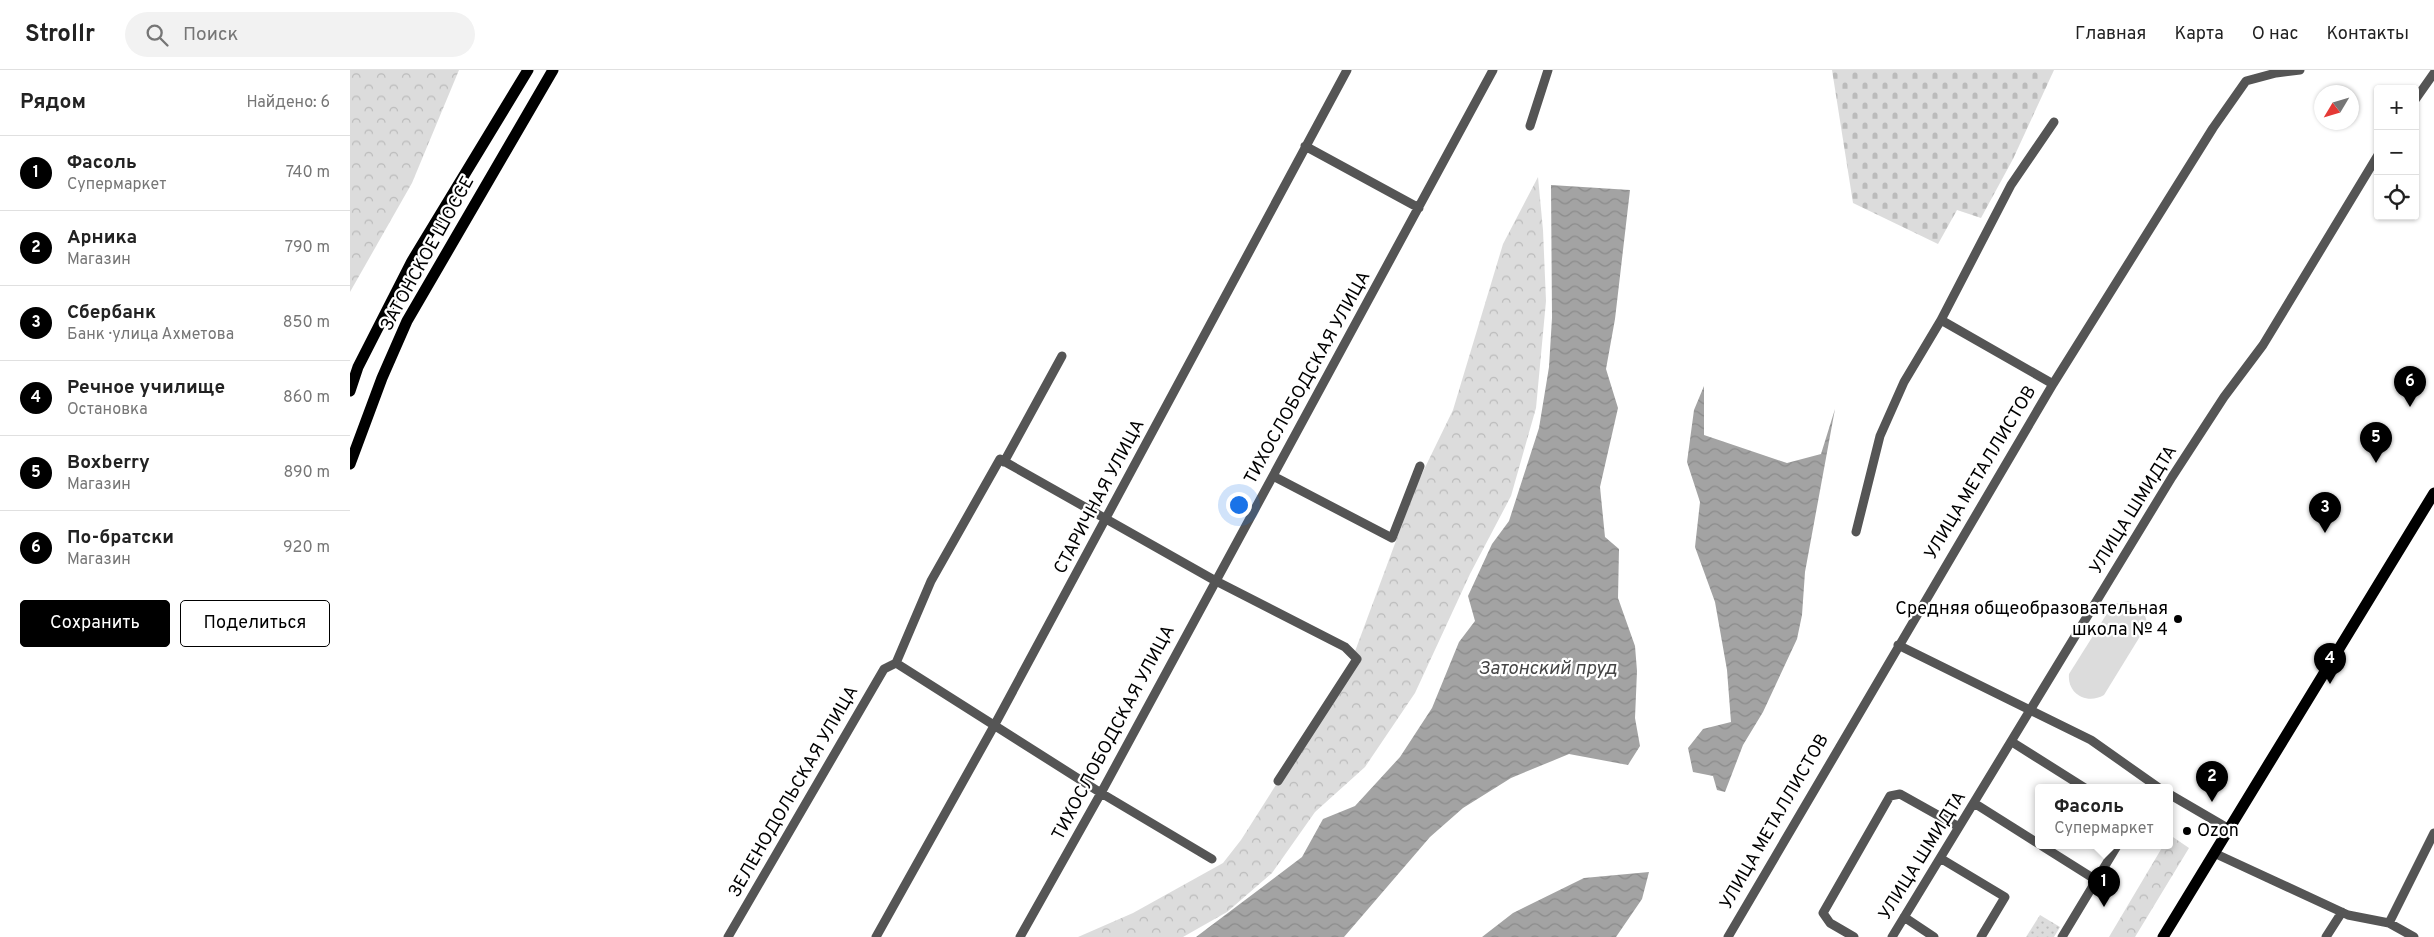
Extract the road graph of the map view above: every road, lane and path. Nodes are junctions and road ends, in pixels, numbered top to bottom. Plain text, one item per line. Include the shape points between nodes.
1 (528, 70) edge
2 (553, 70) edge
3 (1347, 70) edge
4 (1493, 70) edge
5 (1548, 70) edge
6 (2300, 70) edge
7 (2434, 73) edge
8 (2419, 94) edge
9 (2054, 122) dead end
10 (1530, 126) dead end
11 (1305, 146) junction
12 (2374, 162) edge
13 (1419, 208) junction
14 (1941, 320) junction
15 (1062, 356) dead end
16 (2053, 384) junction
17 (350, 391) edge
18 (1002, 461) junction
19 (350, 464) edge
20 (1420, 466) dead end
21 (1273, 476) junction
22 (2434, 493) edge
23 (1106, 520) junction
24 (1856, 532) dead end
25 (1214, 580) junction
26 (1898, 645) junction
27 (896, 663) junction
28 (2031, 711) junction
29 (994, 726) junction
30 (2012, 742) junction
31 (1278, 781) dead end
32 (2079, 784) edge
33 (2153, 784) edge
34 (1101, 793) junction
35 (2173, 796) edge
36 (1974, 803) junction
37 (1959, 827) junction
38 (2229, 829) junction
39 (2434, 833) edge
40 (2035, 842) edge
41 (2046, 849) edge
42 (2115, 849) edge
43 (2214, 853) junction
44 (1940, 858) junction
45 (1212, 859) dead end
46 (2096, 880) junction
47 (2342, 912) junction
48 (1904, 917) junction
49 (2389, 923) junction
50 (730, 934) edge
51 (876, 937) edge
52 (1020, 937) edge
53 (1728, 937) edge
54 (1854, 937) edge
55 (1892, 937) edge
56 (1934, 937) edge
57 (1981, 937) edge
58 (2062, 937) edge
59 (2164, 937) edge
60 (2326, 937) edge
61 (2414, 937) edge

1 - 17 main road, ЗАТОНСКОЕ ШОССЕ via 412,261 358,367
2 - 19 main road, ЗАТОНСКОЕ ШОССЕ via 408,321 382,378
3 - 11 street, СТАРИЧНАЯ УЛИЦА
4 - 13 street, ТИХОСЛОБОДСКАЯ УЛИЦА
5 - 10 street
6 - 16 street, УЛИЦА МЕТАЛЛИСТОВ via 2246,81 2213,128
7 - 8 street
9 - 14 street via 2011,185
11 - 13 street
11 - 23 street, СТАРИЧНАЯ УЛИЦА
12 - 28 street, УЛИЦА ШМИДТА via 2263,345 2224,397 2172,477
13 - 21 street, ТИХОСЛОБОДСКАЯ УЛИЦА
14 - 16 street
14 - 24 street via 1904,382 1880,436
15 - 18 street
16 - 26 street, УЛИЦА МЕТАЛЛИСТОВ
18 - 23 street
18 - 27 street via 931,581
20 - 21 street via 1392,538
21 - 25 street, ТИХОСЛОБОДСКАЯ УЛИЦА
22 - 38 main road
23 - 25 street
23 - 29 street, СТАРИЧНАЯ УЛИЦА
25 - 31 street via 1345,647 1357,659
25 - 34 street, ТИХОСЛОБОДСКАЯ УЛИЦА
26 - 28 street
26 - 53 street, УЛИЦА МЕТАЛЛИСТОВ
27 - 29 street
27 - 50 street, ЗЕЛЕНОДОЛЬСКАЯ УЛИЦА via 884,669
28 - 30 street, УЛИЦА ШМИДТА
28 - 33 street via 2091,740
29 - 34 street
29 - 51 street, СТАРИЧНАЯ УЛИЦА
30 - 32 street
30 - 36 street, УЛИЦА ШМИДТА
34 - 45 street
34 - 52 street, ТИХОСЛОБОДСКАЯ УЛИЦА
35 - 38 street
36 - 37 street, УЛИЦА ШМИДТА
36 - 40 street
37 - 44 street, УЛИЦА ШМИДТА
37 - 54 street via 1900,794 1890,796 1823,913 1830,922
38 - 43 main road
39 - 49 street
41 - 46 street
42 - 46 street
43 - 47 street
43 - 59 main road
44 - 48 street, УЛИЦА ШМИДТА
44 - 57 street via 2005,898
46 - 58 street
47 - 49 street
47 - 60 street
48 - 55 street, УЛИЦА ШМИДТА
48 - 56 street
49 - 61 street

